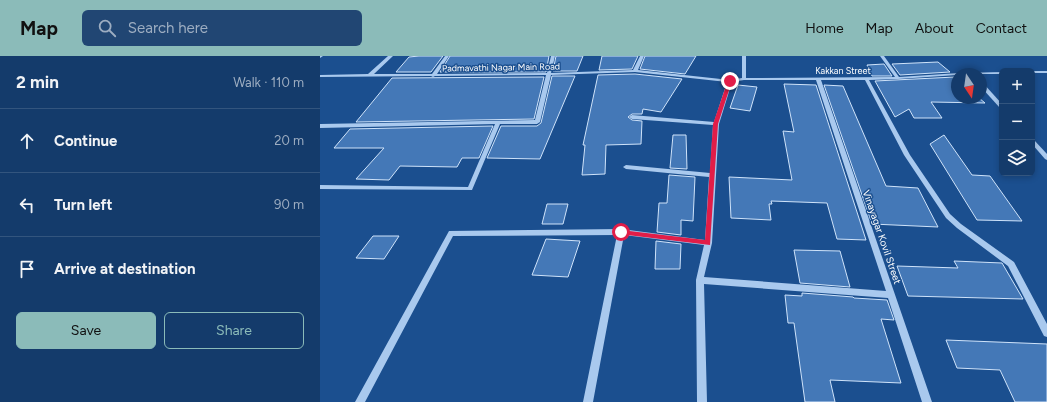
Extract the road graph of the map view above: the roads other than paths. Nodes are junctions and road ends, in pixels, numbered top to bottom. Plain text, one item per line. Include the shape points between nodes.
1 (391, 56) edge
2 (447, 56) edge
3 (553, 56) edge
4 (642, 56) edge
5 (744, 56) edge
6 (882, 56) edge
7 (635, 71) junction
8 (1035, 72) edge
9 (1047, 72) edge
10 (987, 73) edge
11 (999, 73) edge
12 (549, 74) junction
13 (951, 74) edge
14 (320, 76) edge
15 (369, 76) junction
16 (433, 76) junction
17 (818, 78) junction
18 (866, 78) junction
19 (898, 78) junction
20 (744, 79) junction
21 (730, 81) junction
22 (987, 91) edge
23 (999, 104) edge
24 (632, 117) dead end
25 (498, 123) junction
26 (716, 124) junction
27 (320, 126) edge
28 (1035, 144) edge
29 (1047, 158) edge
30 (626, 167) dead end
31 (712, 175) junction
32 (320, 187) edge
33 (621, 232) junction
34 (708, 243) junction
35 (700, 280) junction
36 (891, 295) junction
37 (1047, 333) edge
38 (360, 402) edge
39 (588, 402) edge
40 (702, 402) edge
41 (927, 402) edge

1 - 15 street
2 - 16 street
3 - 12 street
4 - 7 street
5 - 20 street
6 - 19 street
7 - 12 street, Padmavathi Nagar Main Road
7 - 21 street, Padmavathi Nagar Main Road
8 - 9 street
10 - 11 street
12 - 16 street, Padmavathi Nagar Main Road
12 - 25 street via 537,122
13 - 19 street, Kakkan Street
14 - 15 street, Padmavathi Nagar Main Road
15 - 16 street, Padmavathi Nagar Main Road
17 - 18 street, Kakkan Street
17 - 20 street, Kakkan Street
17 - 36 street, Vinayagar Kovil Street
18 - 19 street, Kakkan Street
18 - 37 street via 907,155 948,216 1011,264
20 - 21 street, Kakkan Street
21 - 26 street
22 - 23 street
24 - 26 street
25 - 27 street
25 - 32 street via 470,189
26 - 31 street
28 - 29 street
30 - 31 street
31 - 34 street
33 - 34 street
33 - 38 street via 451,233
33 - 39 street
34 - 35 street
35 - 36 street
35 - 40 street
36 - 41 street, Vinayagar Kovil Street

